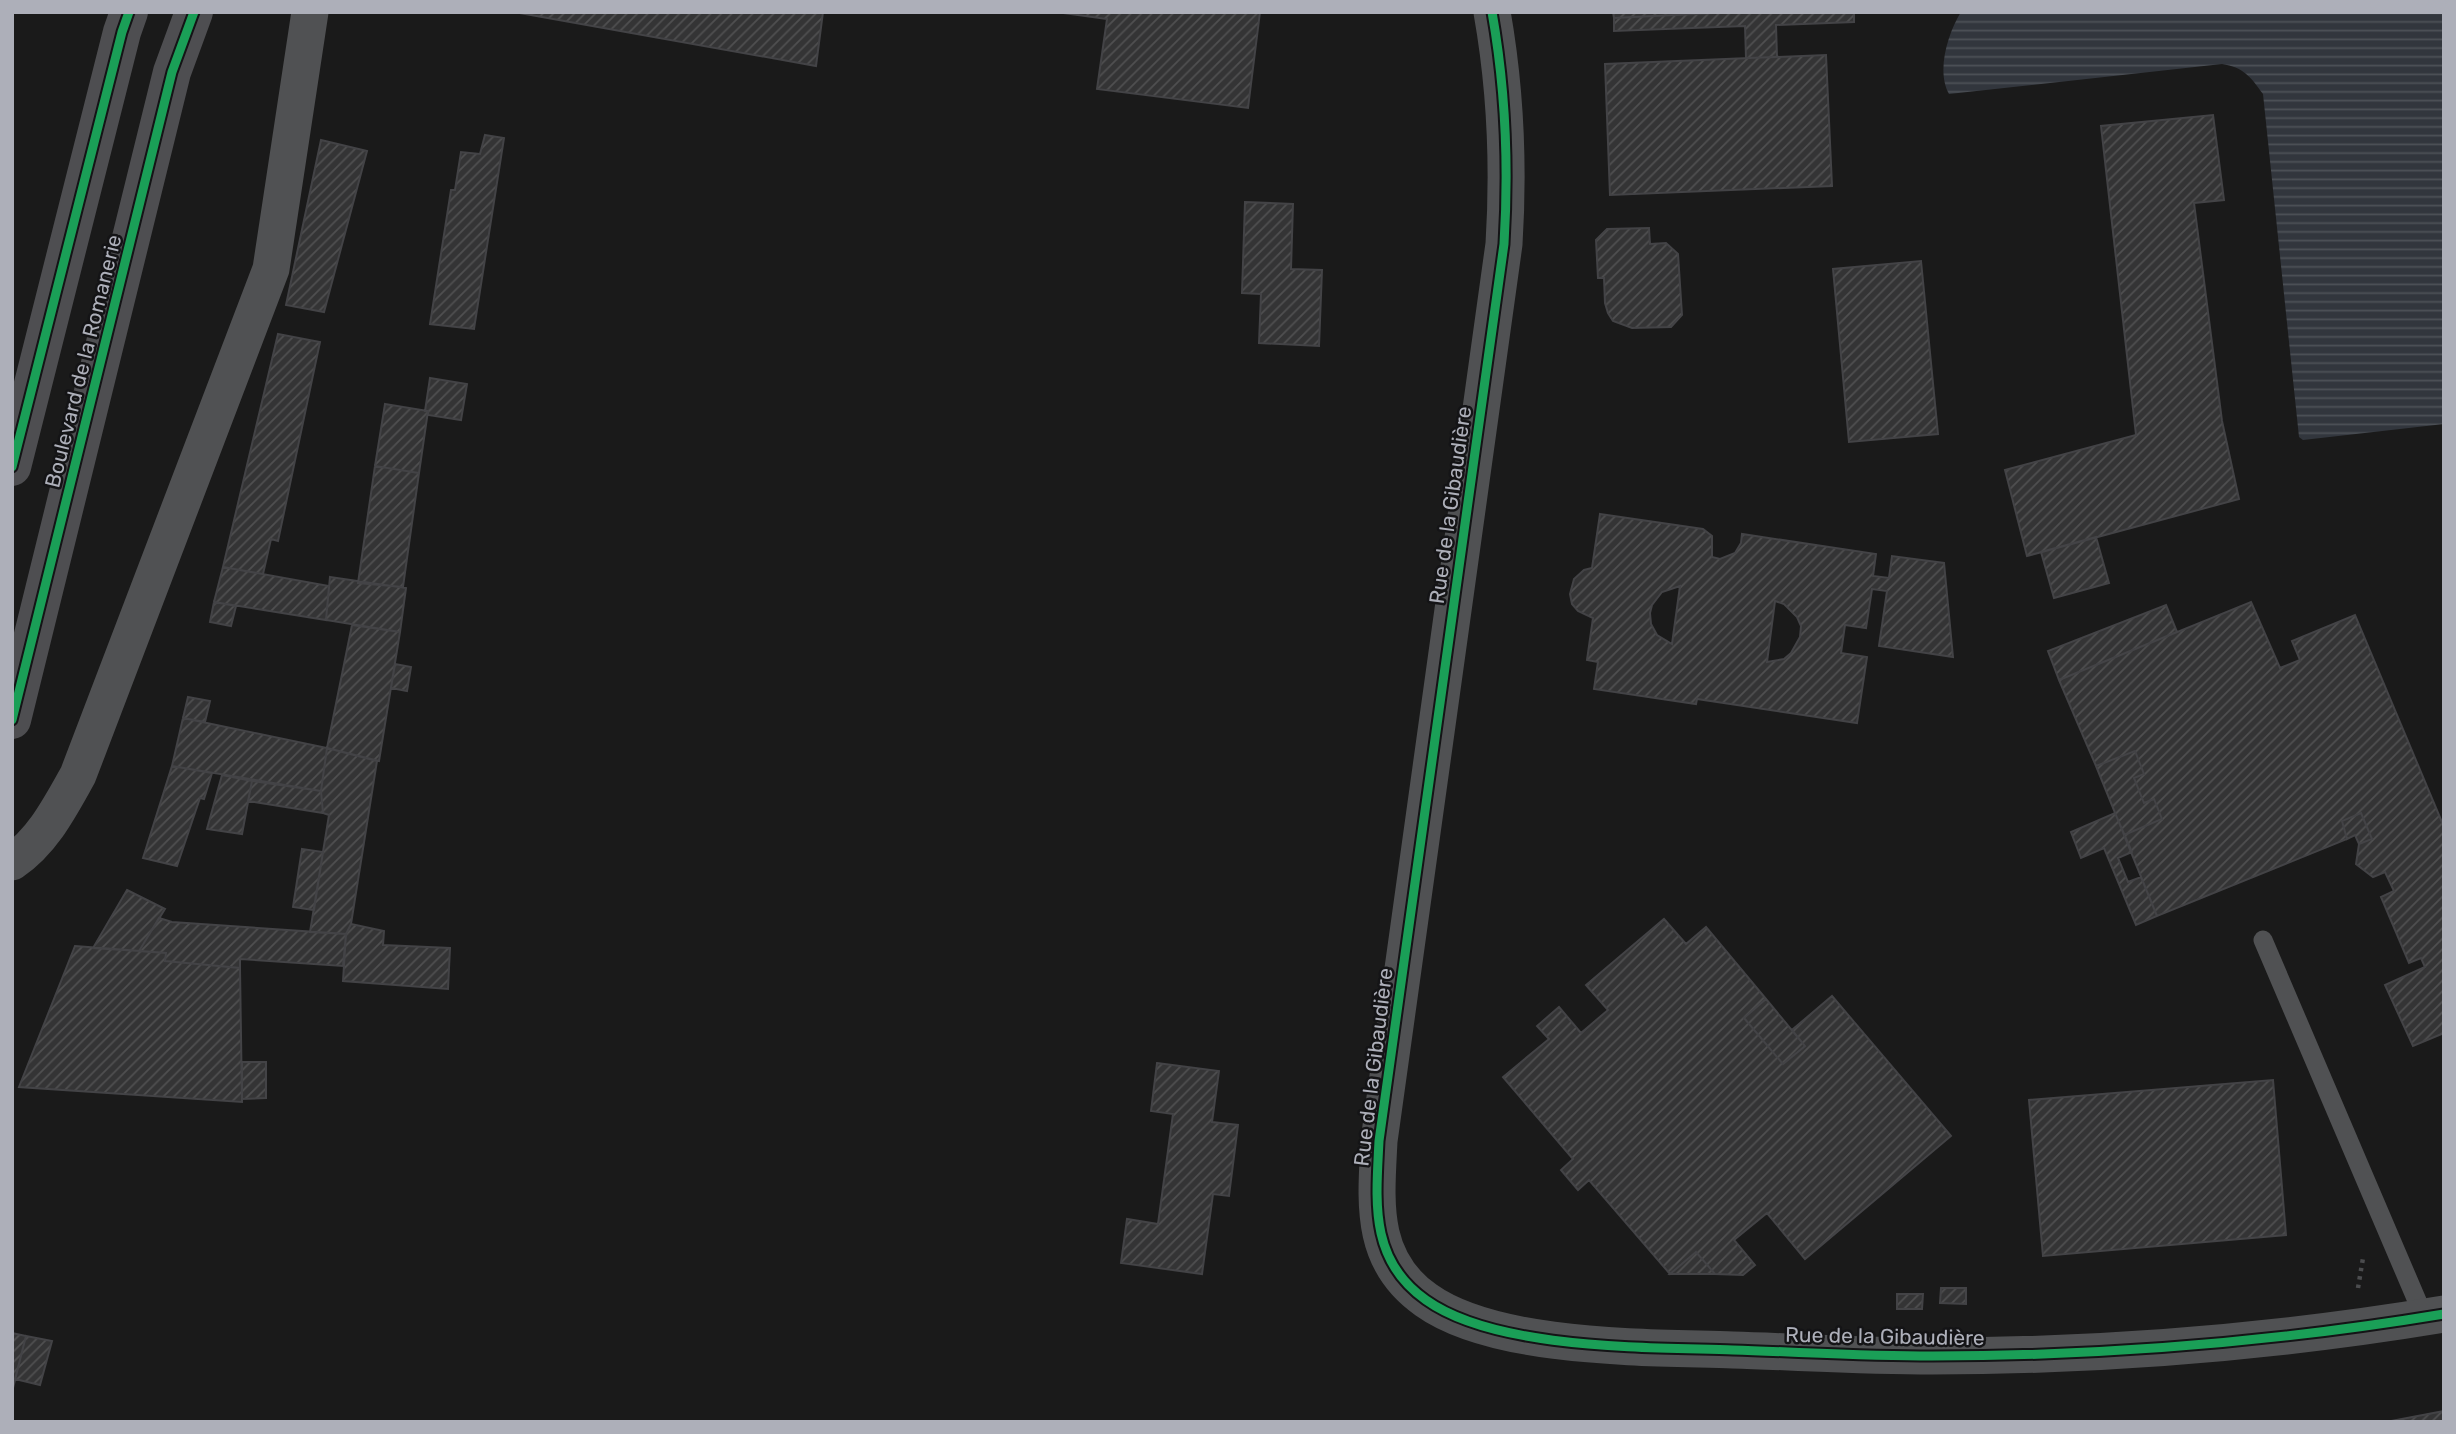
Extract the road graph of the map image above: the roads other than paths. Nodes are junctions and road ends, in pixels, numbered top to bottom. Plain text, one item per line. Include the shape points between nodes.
1 (129, 12) edge
2 (194, 12) edge
3 (310, 12) edge
4 (1492, 12) edge
5 (12, 467) edge
6 (12, 720) edge
7 (12, 862) edge
8 (2263, 940) dead end
9 (2434, 1316) edge

1 - 5 street, Boulevard de la Romanerie
2 - 6 street, Boulevard de la Romanerie via 172,72
3 - 7 street via 271,269 78,775 44,832
4 - 9 street, Rue de la Gibaudière via 1506,123 1504,244 1379,1141 1379,1231 1401,1277 1424,1299 1450,1314 1519,1334 1574,1343 1717,1349 2016,1355 2277,1339
8 - 9 lane

